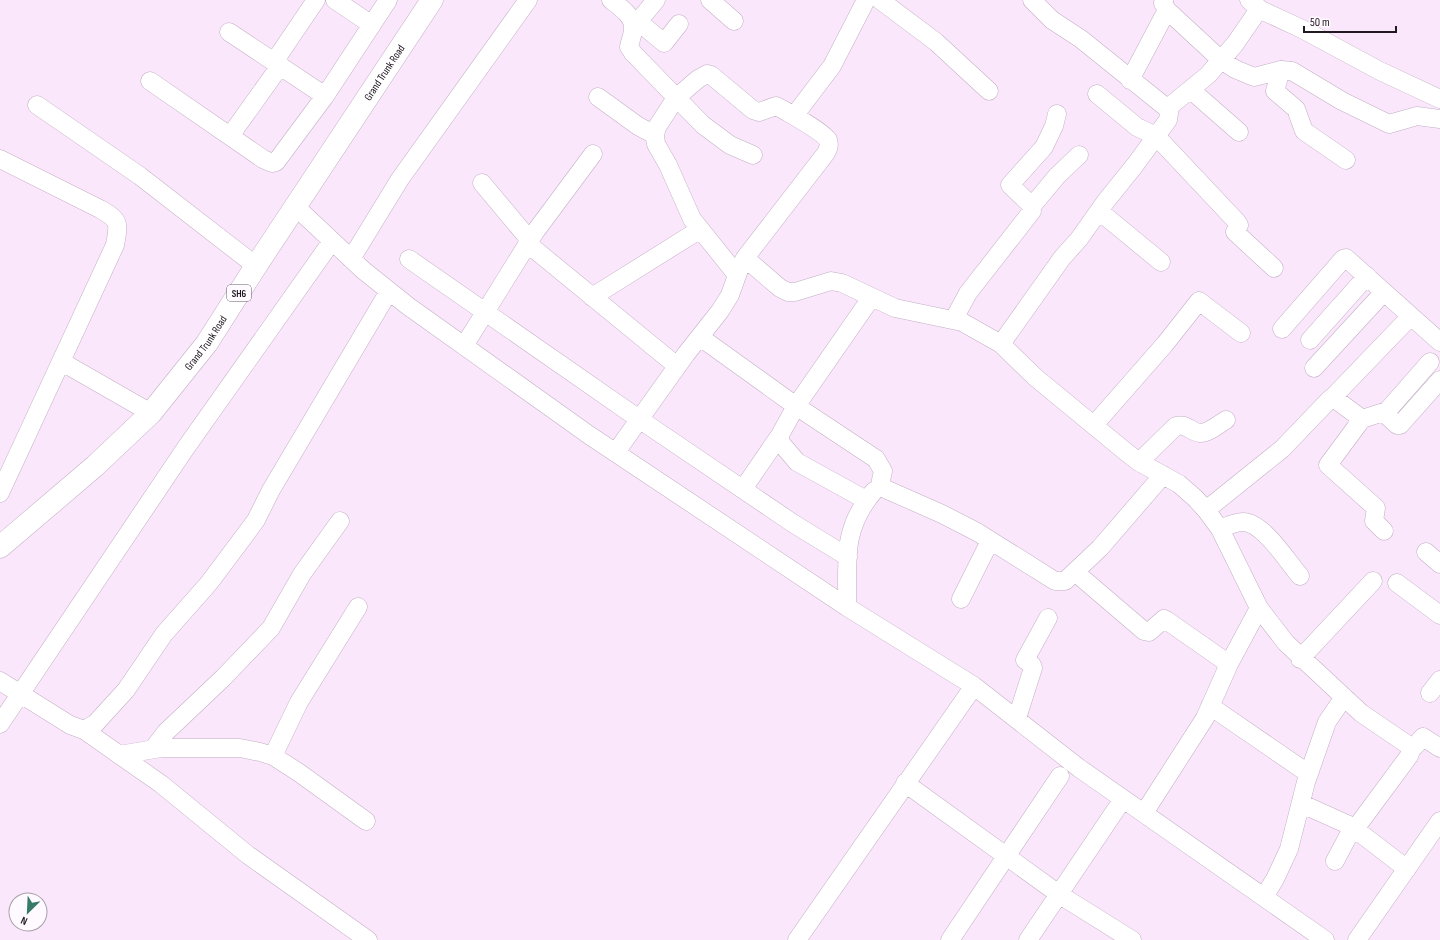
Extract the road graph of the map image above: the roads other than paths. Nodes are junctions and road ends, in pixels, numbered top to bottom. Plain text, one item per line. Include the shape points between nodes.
1 (316, 0) edge
2 (335, 0) edge
3 (388, 0) edge
4 (432, 0) edge
5 (528, 0) edge
6 (611, 0) edge
7 (656, 0) edge
8 (710, 0) edge
9 (866, 0) edge
10 (880, 0) edge
11 (1032, 0) edge
12 (1254, 4) edge
13 (1166, 5) edge
14 (734, 21) dead end
15 (633, 24) junction
16 (679, 24) dead end
17 (372, 25) junction
18 (230, 32) dead end
19 (1221, 60) junction
20 (277, 64) junction
21 (1281, 70) junction
22 (1130, 80) junction
23 (150, 81) dead end
24 (1191, 90) junction
25 (989, 91) dead end
26 (1097, 94) dead end
27 (325, 96) junction
28 (598, 97) dead end
29 (676, 98) junction
30 (1440, 99) edge
31 (37, 105) dead end
32 (1168, 109) junction
33 (1057, 114) dead end
34 (794, 116) junction
35 (1440, 119) edge
36 (1239, 132) dead end
37 (655, 135) junction
38 (230, 136) junction
39 (1156, 136) junction
40 (593, 154) dead end
41 (753, 155) dead end
42 (1079, 155) dead end
43 (0, 159) edge
44 (1346, 160) dead end
45 (482, 183) dead end
46 (1032, 206) junction
47 (296, 207) junction
48 (1099, 211) junction
49 (700, 230) junction
50 (332, 241) junction
51 (528, 244) junction
52 (745, 258) junction
53 (351, 259) junction
54 (409, 259) dead end
55 (1161, 262) dead end
56 (256, 266) junction
57 (1274, 268) dead end
58 (737, 275) junction
59 (1367, 276) junction
60 (389, 291) junction
61 (1384, 292) junction
62 (592, 297) junction
63 (871, 298) junction
64 (484, 313) junction
65 (1411, 316) junction
66 (954, 319) junction
67 (1282, 329) dead end
68 (1437, 332) edge
69 (1241, 333) dead end
70 (700, 337) junction
71 (1310, 340) dead end
72 (1002, 344) junction
73 (464, 346) junction
74 (62, 362) junction
75 (1430, 362) dead end
76 (677, 366) junction
77 (1314, 368) dead end
78 (1440, 380) edge
79 (1332, 398) junction
80 (796, 406) junction
81 (151, 413) junction
82 (1384, 413) junction
83 (639, 419) junction
84 (1362, 419) junction
85 (1226, 420) dead end
86 (1094, 425) junction
87 (780, 435) junction
88 (616, 452) junction
89 (1139, 462) junction
90 (1163, 475) junction
91 (880, 485) junction
92 (743, 489) junction
93 (0, 492) edge
94 (866, 500) junction
95 (1206, 510) junction
96 (340, 521) dead end
97 (1220, 529) junction
98 (1384, 531) dead end
99 (990, 541) junction
100 (0, 547) edge
101 (1426, 552) dead end
102 (848, 557) junction
103 (1440, 564) edge
104 (1075, 572) junction
105 (1300, 576) dead end
106 (1373, 581) dead end
107 (1397, 583) dead end
108 (961, 599) dead end
109 (358, 607) dead end
110 (847, 607) junction
111 (1259, 608) junction
112 (1440, 615) edge
113 (1048, 618) dead end
114 (1300, 659) junction
115 (1229, 664) junction
116 (0, 681) edge
117 (974, 686) junction
118 (20, 694) junction
119 (1344, 697) junction
120 (1210, 706) junction
121 (1017, 718) junction
122 (0, 724) edge
123 (84, 730) junction
124 (1412, 748) junction
125 (1440, 748) edge
126 (153, 749) junction
127 (120, 755) junction
128 (273, 756) junction
129 (1309, 774) junction
130 (1060, 776) dead end
131 (905, 783) junction
132 (1123, 799) junction
133 (1302, 804) junction
134 (1144, 813) junction
135 (366, 821) dead end
136 (1440, 821) edge
137 (1354, 828) junction
138 (1005, 855) junction
139 (1335, 861) dead end
140 (1407, 869) junction
141 (1060, 895) junction
142 (1264, 897) junction
143 (368, 940) edge
144 (797, 940) edge
145 (950, 940) edge
146 (1028, 940) edge
147 (1132, 940) edge
148 (1325, 940) edge
149 (1357, 940) edge

1 - 20 street
2 - 17 street
3 - 17 street
4 - 47 main road, Grand Trunk Road / SH6
5 - 53 street via 400,179
6 - 15 street via 624,11
7 - 15 street
8 - 14 street
9 - 34 street via 832,66
10 - 25 street via 936,42
11 - 22 street via 1052,20 1081,39
12 - 19 street via 1240,38
12 - 30 street via 1380,71
13 - 19 street
13 - 22 street
15 - 16 street via 640,23 664,43
15 - 29 street via 629,47 633,54
17 - 27 street
18 - 20 street
19 - 21 street via 1254,77
19 - 24 street
20 - 27 street
20 - 38 street
21 - 35 street via 1292,71 1342,101 1389,124 1417,116
21 - 44 street via 1275,91 1296,109 1301,128
22 - 32 street
23 - 38 street
24 - 32 street via 1173,102
24 - 36 street
26 - 39 street via 1138,127
27 - 38 street via 276,162 264,159
28 - 37 street
29 - 34 street via 703,74 707,74 753,110 759,112 776,106
29 - 37 street via 657,127
29 - 41 street via 703,125 730,144
31 - 56 street via 140,176
32 - 39 street via 1168,120
33 - 46 street via 1044,147 1010,185
34 - 52 street via 825,138 829,147
37 - 49 street via 656,144 692,219
39 - 48 street
39 - 57 street via 1237,222 1239,225 1235,232
40 - 51 street
42 - 46 street
43 - 74 street via 100,208 114,216 118,223 115,245
45 - 51 street via 528,238
46 - 66 street via 1032,211 968,293
47 - 50 street
47 - 56 main road, Grand Trunk Road / SH6
48 - 55 street
48 - 72 street via 1056,266
49 - 58 street
49 - 62 street
50 - 53 street
50 - 118 street via 185,449
51 - 62 street
51 - 64 street
52 - 58 street
52 - 63 street via 788,292 831,281 842,282
53 - 60 street
54 - 64 street
56 - 81 main road, Grand Trunk Road / SH6 via 207,343
58 - 70 street via 730,295
59 - 61 street
59 - 67 street via 1348,259 1343,259
59 - 71 street
60 - 73 street
60 - 123 street via 249,530 209,583 164,634 126,690 95,724
61 - 65 street
61 - 77 street
62 - 76 street
63 - 66 street via 920,315
63 - 80 street
64 - 73 street
64 - 83 street
65 - 68 street
65 - 79 street
66 - 72 street
69 - 86 street via 1199,300 1165,344
70 - 76 street
70 - 80 street
72 - 86 street via 1035,377
73 - 88 street
74 - 81 street
74 - 93 street
75 - 82 street
76 - 83 street
78 - 82 street via 1400,425
79 - 84 street
79 - 95 street via 1282,449
80 - 87 street
80 - 91 street via 876,459 883,471
81 - 100 main road, Grand Trunk Road / SH6 via 95,466
82 - 84 street
83 - 88 street
83 - 92 street
84 - 98 street via 1328,465 1376,508 1374,521
85 - 89 street via 1209,431 1200,433 1183,425 1176,426
86 - 89 street
87 - 92 street
87 - 94 street via 780,442 797,462
88 - 110 street
89 - 90 street
90 - 95 street via 1179,484
90 - 104 street via 1105,542
91 - 94 street
91 - 99 street via 888,491 942,514
92 - 102 street
94 - 102 street via 856,516 851,531
95 - 97 street
96 - 126 street via 302,574 271,628 166,732
97 - 105 street via 1242,522 1260,528
97 - 111 street
99 - 104 street via 1054,581 1066,581
99 - 108 street
101 - 103 street
102 - 110 street
104 - 115 street via 1144,631 1150,632 1164,619
106 - 114 street
107 - 112 street
109 - 128 street via 299,702
110 - 117 street
111 - 114 street
111 - 115 street
113 - 121 street via 1025,660 1033,668
114 - 119 street
115 - 120 street
116 - 118 street
117 - 121 street
117 - 131 street
118 - 122 street
118 - 123 street via 70,725
119 - 124 street via 1361,713
119 - 129 street via 1327,722
120 - 129 street
120 - 134 street via 1205,718
121 - 132 street via 1079,768
123 - 127 street
124 - 125 street via 1423,737
124 - 137 street via 1409,756
126 - 127 street
126 - 128 street via 240,748
127 - 143 street via 161,784 248,856
128 - 135 street
129 - 133 street
130 - 138 street
131 - 138 street
131 - 144 street
132 - 134 street
132 - 141 street
133 - 137 street
133 - 142 street via 1289,849 1276,879
134 - 142 street
136 - 140 street
137 - 139 street
137 - 140 street
138 - 141 street
138 - 145 street
140 - 149 street
141 - 146 street
141 - 147 street
142 - 148 street

